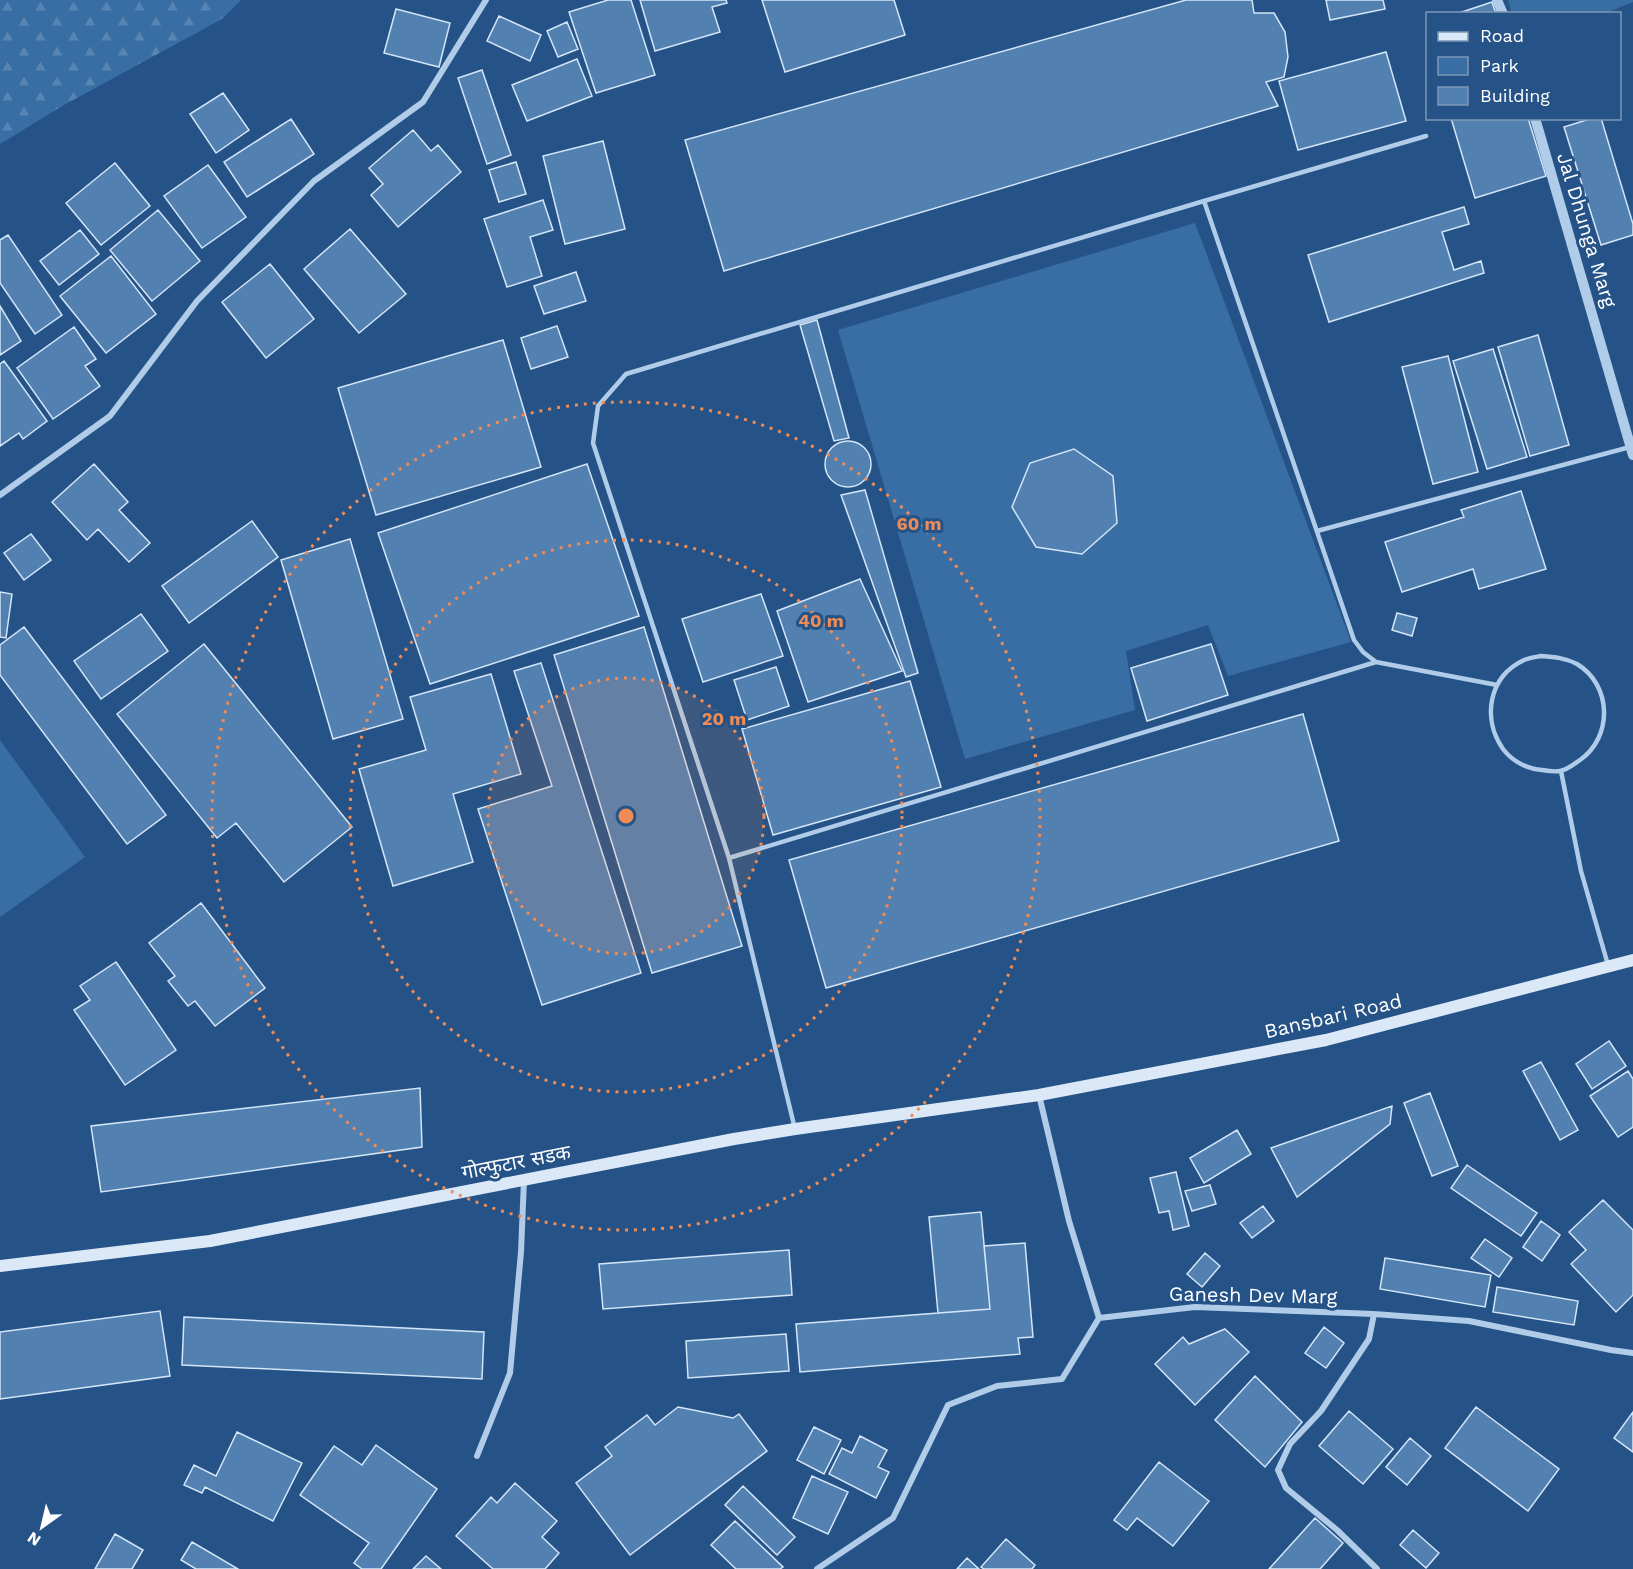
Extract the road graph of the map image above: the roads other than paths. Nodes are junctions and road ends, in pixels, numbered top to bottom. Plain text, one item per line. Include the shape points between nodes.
1 (486, 0) edge
2 (1536, 120) edge
3 (1426, 136) dead end
4 (1204, 201) junction
5 (1632, 451) edge
6 (0, 495) edge
7 (1317, 531) junction
8 (1376, 662) junction
9 (1497, 685) junction
10 (1562, 771) junction
11 (729, 858) junction
12 (1633, 960) edge
13 (1608, 967) junction
14 (1039, 1095) junction
15 (795, 1129) junction
16 (524, 1180) junction
17 (0, 1266) edge
18 (1374, 1314) junction
19 (1099, 1318) junction
20 (1633, 1353) edge
21 (477, 1456) dead end
22 (817, 1569) edge
23 (1377, 1569) edge

1 - 6 street via 423,102 314,181 197,301 110,416
2 - 5 street, Jal Dhunga Marg
3 - 4 lane
4 - 7 lane
4 - 11 lane via 626,374 598,406 593,443
5 - 7 lane
7 - 8 lane via 1354,640
8 - 9 lane
8 - 11 lane
9 - 10 lane via 1490,721 1507,754 1538,770
9 - 10 lane via 1524,660 1541,656 1560,657 1591,676 1605,708 1603,726 1597,743 1586,756
10 - 13 lane via 1581,871
11 - 15 lane
12 - 13 main road, Bansbari Road
13 - 14 main road, Bansbari Road via 1326,1040
14 - 15 main road, गोल्फुटार सडक
14 - 19 street via 1069,1221
15 - 16 main road, गोल्फुटार सडक
16 - 17 main road, गोल्फुटार सडक via 210,1240
16 - 21 street via 510,1373
18 - 19 street, Ganesh Dev Marg via 1195,1307
18 - 20 street, Ganesh Dev Marg via 1469,1321
18 - 23 street via 1369,1339 1321,1411 1290,1444 1278,1470 1286,1488
19 - 22 street via 1062,1379 997,1386 948,1405 893,1518

